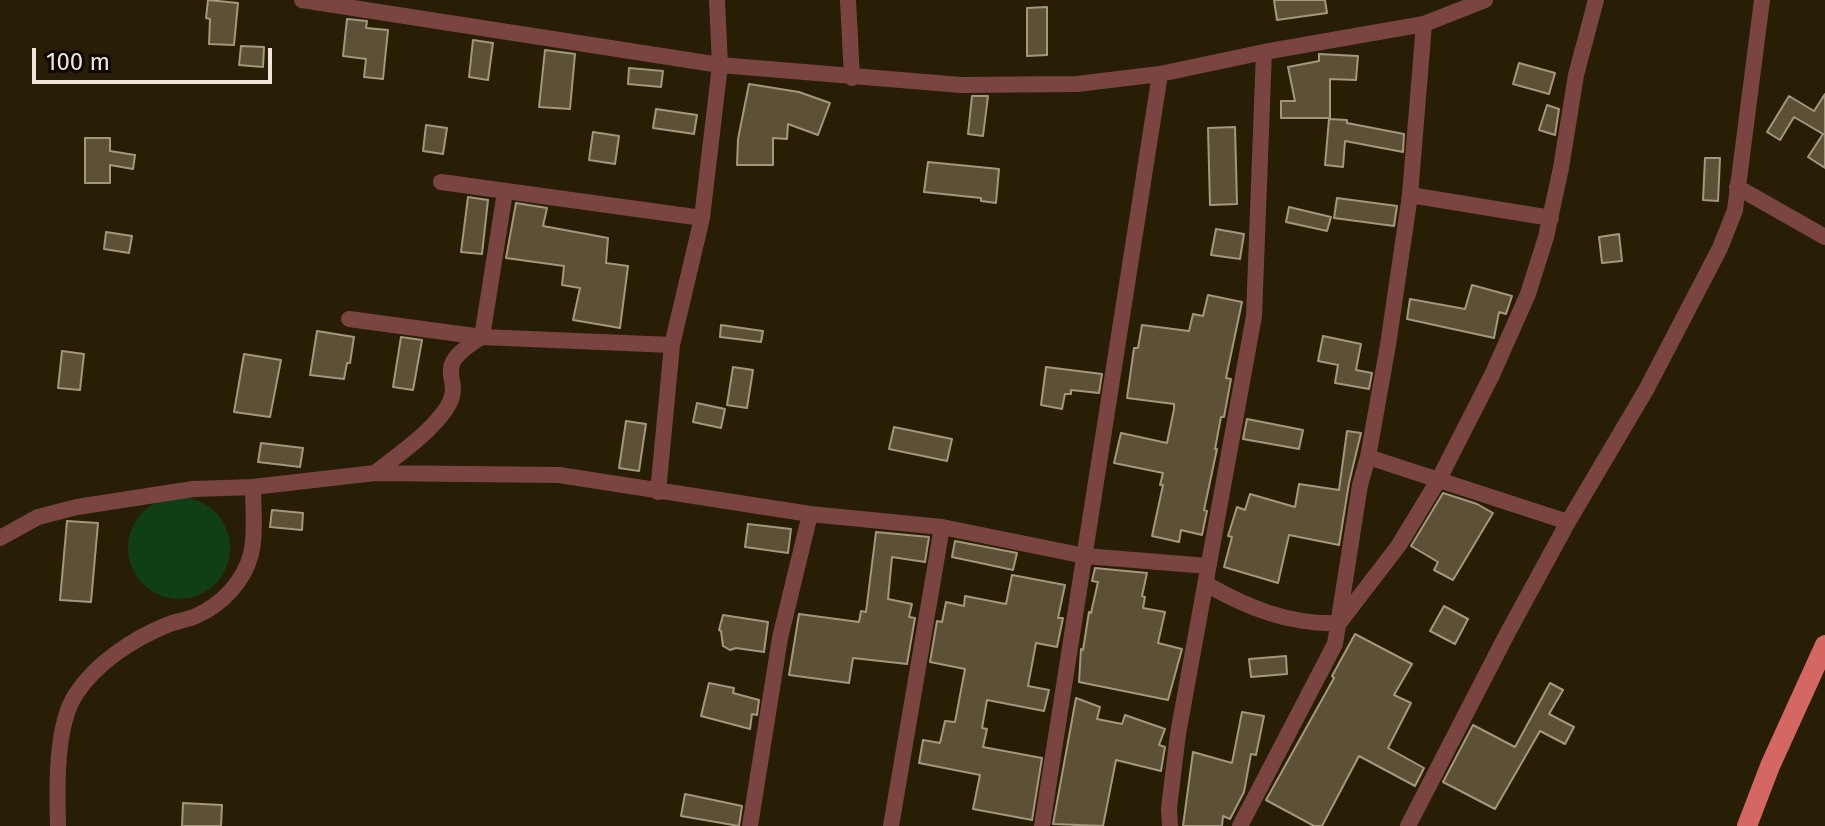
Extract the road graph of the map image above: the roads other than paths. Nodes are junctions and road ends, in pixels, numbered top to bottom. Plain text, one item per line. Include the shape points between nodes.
1 (717, 0) edge
2 (848, 0) edge
3 (1485, 0) edge
4 (1596, 0) edge
5 (1762, 0) edge
6 (310, 1) edge
7 (1424, 24) junction
8 (1264, 52) junction
9 (720, 65) junction
10 (1160, 74) junction
11 (852, 78) junction
12 (441, 182) dead end
13 (1737, 187) junction
14 (505, 192) junction
15 (1410, 195) junction
16 (702, 218) junction
17 (1551, 218) junction
18 (1825, 237) edge
19 (349, 319) dead end
20 (482, 337) junction
21 (672, 345) junction
22 (1368, 457) junction
23 (375, 473) junction
24 (1439, 479) junction
25 (253, 487) junction
26 (658, 492) junction
27 (810, 514) junction
28 (1568, 522) junction
29 (942, 527) junction
30 (0, 538) edge
31 (1085, 556) junction
32 (1208, 566) junction
33 (1206, 584) junction
34 (1339, 623) junction
35 (1825, 645) edge
36 (58, 826) edge
37 (750, 826) edge
38 (891, 826) edge
39 (1042, 826) edge
40 (1170, 826) edge
41 (1240, 826) edge
42 (1408, 826) edge
43 (1747, 826) edge

1 - 9 street
2 - 11 street
3 - 7 street
4 - 17 street via 1576,75
5 - 13 street
6 - 9 street
7 - 8 street
7 - 15 street
8 - 10 street
8 - 32 street via 1254,316
9 - 11 street
9 - 16 street
10 - 11 street via 1077,84 961,85
10 - 31 street
12 - 14 street
13 - 18 street
13 - 28 street via 1735,210 1720,248 1646,390
14 - 16 street
14 - 20 street
15 - 17 street
15 - 22 street
16 - 21 street
17 - 24 street via 1528,294
19 - 20 street
20 - 21 street
20 - 23 street via 453,358 446,409
21 - 26 street
22 - 24 street
22 - 34 street
23 - 25 street
23 - 26 street via 559,475
24 - 28 street
24 - 34 street via 1399,545
25 - 30 street via 193,489 77,507 38,517
25 - 36 street via 251,554 229,595 197,615 140,638 100,666 74,696 61,739
26 - 27 street
27 - 29 street
27 - 37 street via 780,638
28 - 42 street
29 - 31 street
29 - 38 street
31 - 32 street
31 - 39 street
32 - 33 street
33 - 34 street via 1242,605 1281,617
33 - 40 street via 1178,734
34 - 41 street via 1324,667
35 - 43 main road

